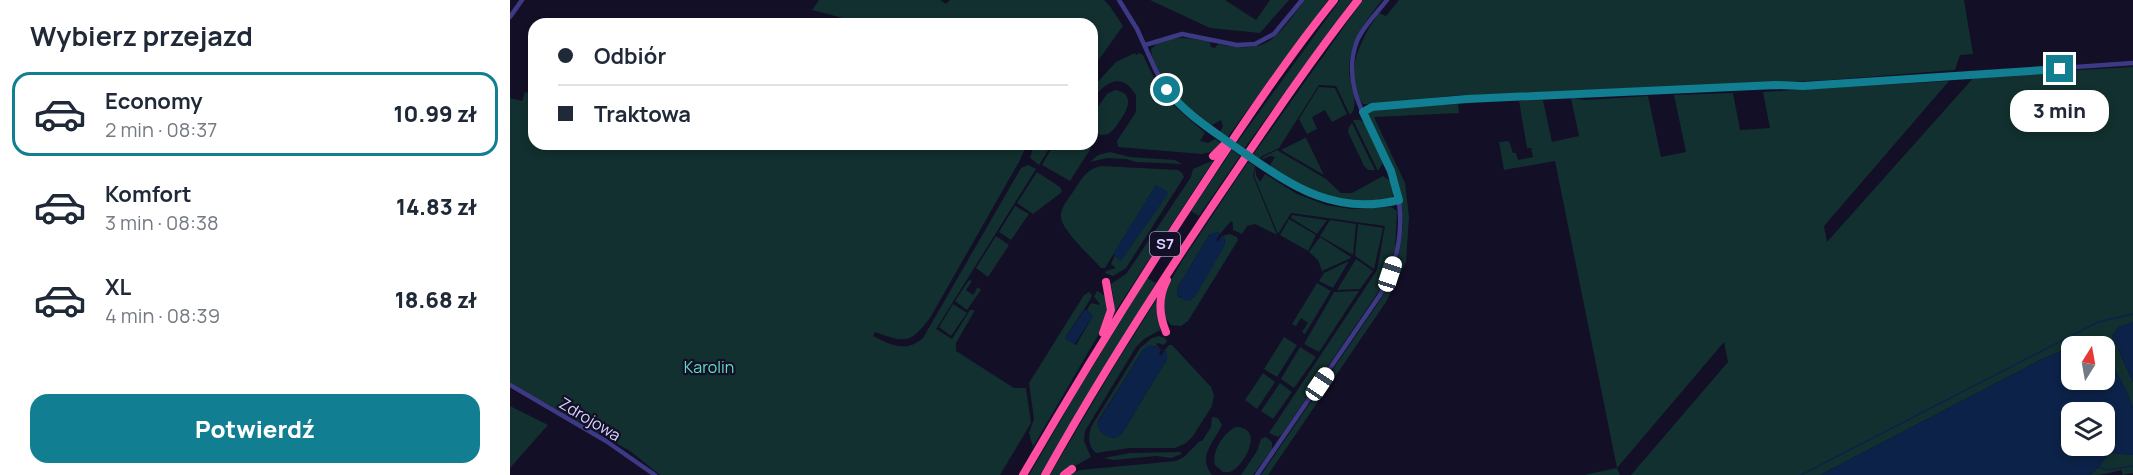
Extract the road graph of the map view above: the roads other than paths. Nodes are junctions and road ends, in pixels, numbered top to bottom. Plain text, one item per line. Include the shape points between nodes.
1 (522, 0) edge
2 (1119, 0) edge
3 (1302, 0) edge
4 (1335, 0) edge
5 (1358, 0) edge
6 (1387, 0) edge
7 (510, 17) edge
8 (1145, 45) junction
9 (2133, 63) edge
10 (1363, 112) junction
11 (1241, 127) junction
12 (1213, 156) dead end
13 (1399, 200) junction
14 (1180, 253) junction
15 (1106, 282) dead end
16 (1166, 332) dead end
17 (1090, 362) junction
18 (510, 385) edge
19 (1072, 470) dead end
20 (655, 475) edge
21 (1023, 475) edge
22 (1045, 475) edge
23 (1064, 475) edge
24 (1257, 475) edge

1 - 7 street
2 - 8 street
3 - 8 street via 1274,34 1255,44 1237,45 1182,34
4 - 11 highway, S7
5 - 14 highway, S7
6 - 10 street via 1362,32 1353,56 1353,87
8 - 13 street, bridge via 1176,102 1297,188 1329,201 1360,205
9 - 10 street via 1803,86 1467,99 1372,107
10 - 13 street via 1391,171
11 - 12 highway
11 - 17 highway, S7
13 - 24 street via 1398,246 1385,287
14 - 16 highway via 1162,294
14 - 22 highway, S7 via 1104,372
15 - 17 highway via 1111,305 1109,317
17 - 21 highway, S7
18 - 20 street, Zdrojowa via 606,441
19 - 23 highway

